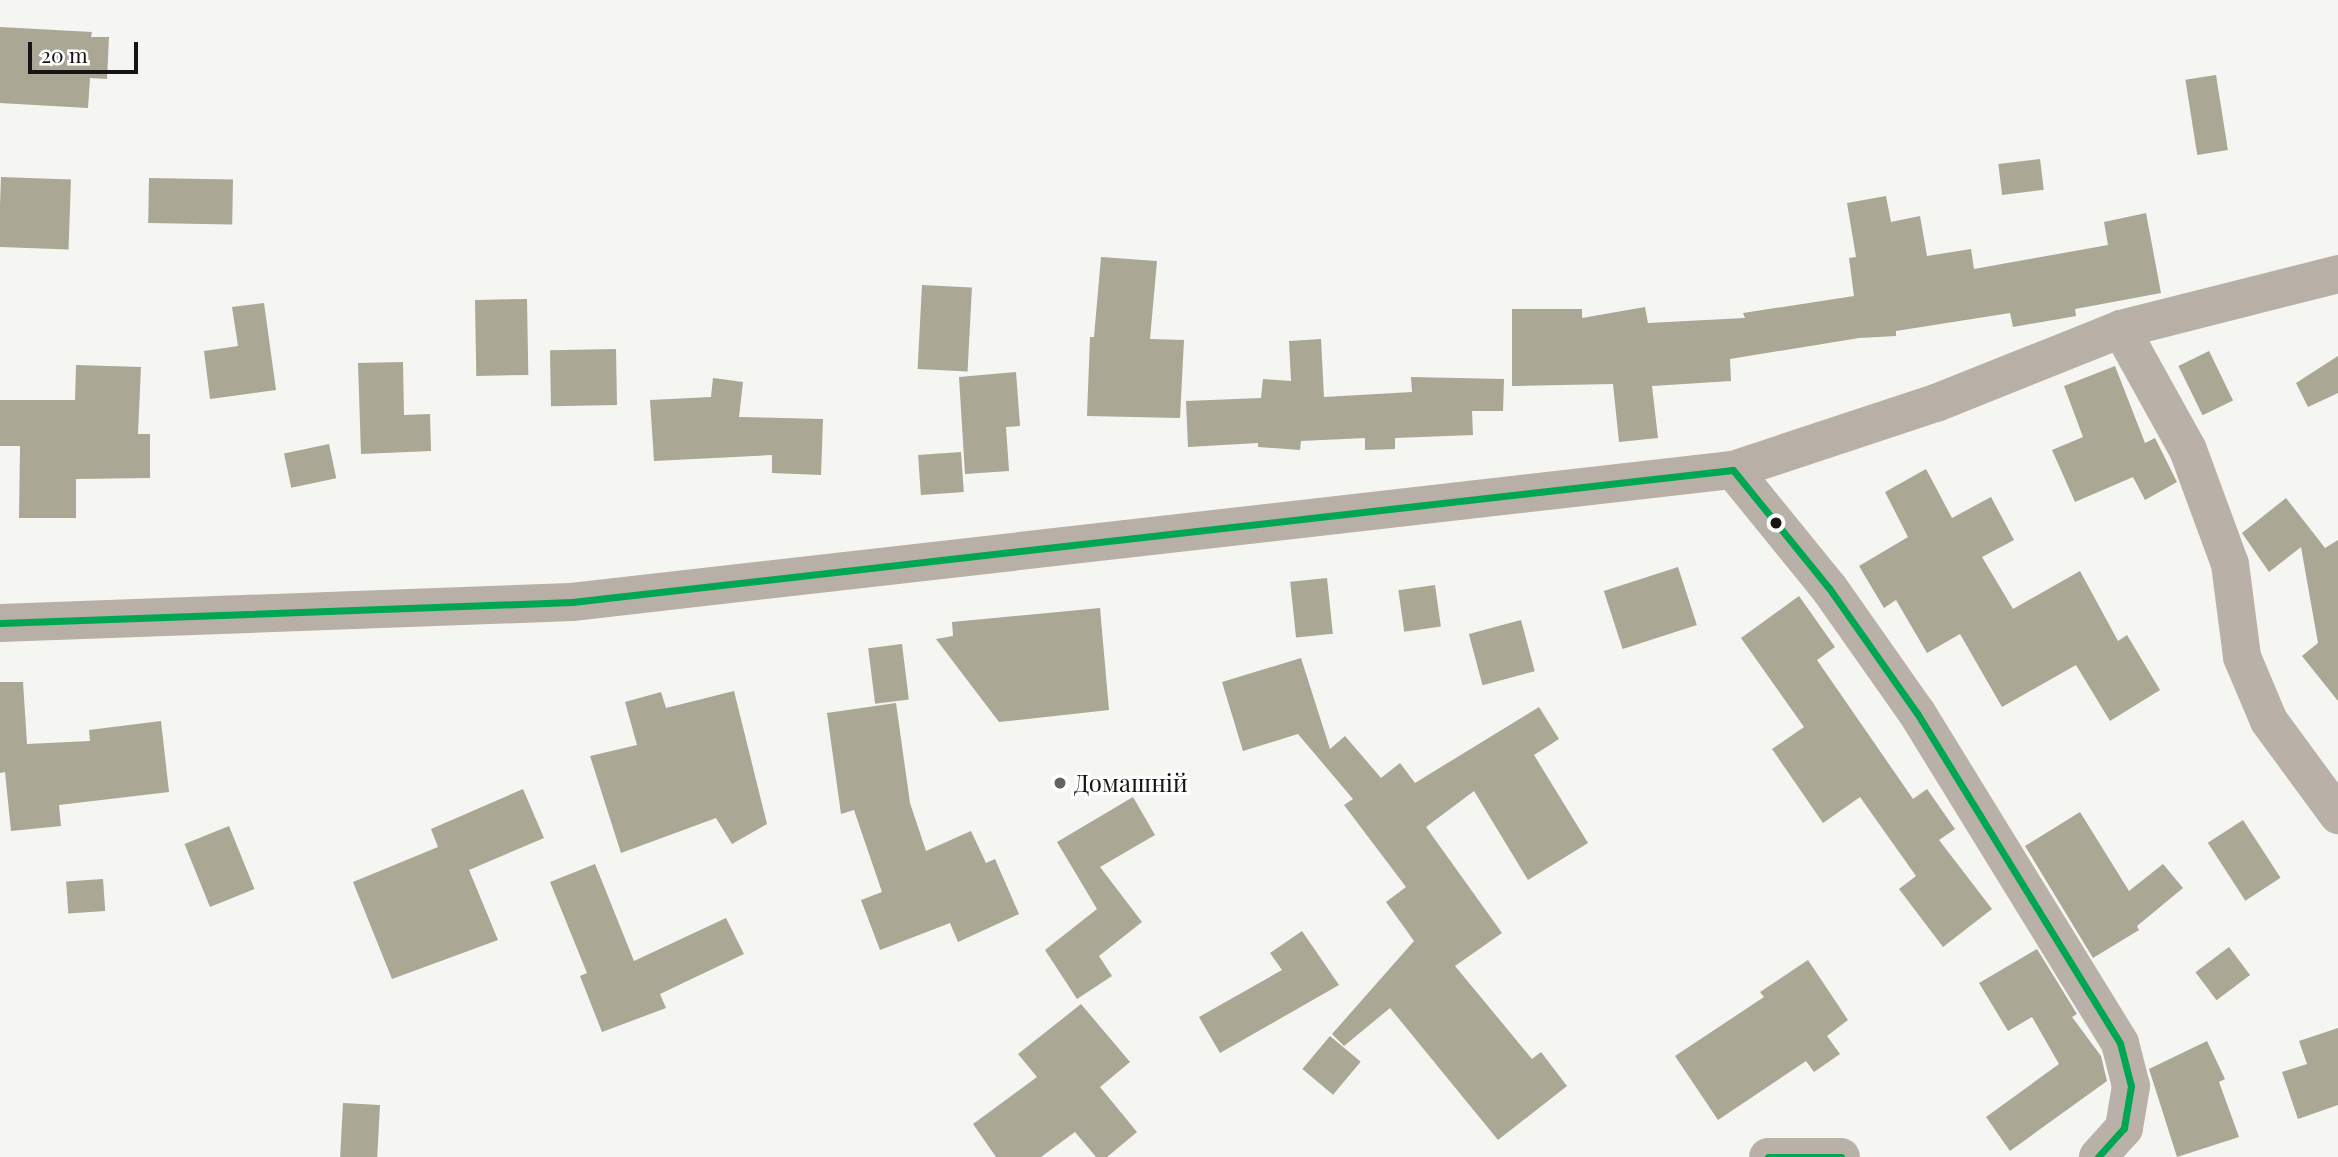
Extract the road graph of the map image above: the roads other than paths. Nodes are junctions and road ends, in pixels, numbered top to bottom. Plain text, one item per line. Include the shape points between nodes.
1 (2338, 274) edge
2 (2121, 328) junction
3 (1733, 470) junction
4 (0, 624) edge
5 (2338, 815) edge
6 (1768, 1157) edge
7 (1841, 1157) edge
8 (2098, 1157) edge

1 - 2 main road
2 - 3 main road via 1936,403
2 - 5 street via 2188,450 2230,564 2242,657 2269,721
3 - 4 main road via 572,602
3 - 8 street via 1829,588 1917,713 2120,1043 2131,1086 2124,1128
6 - 7 street

